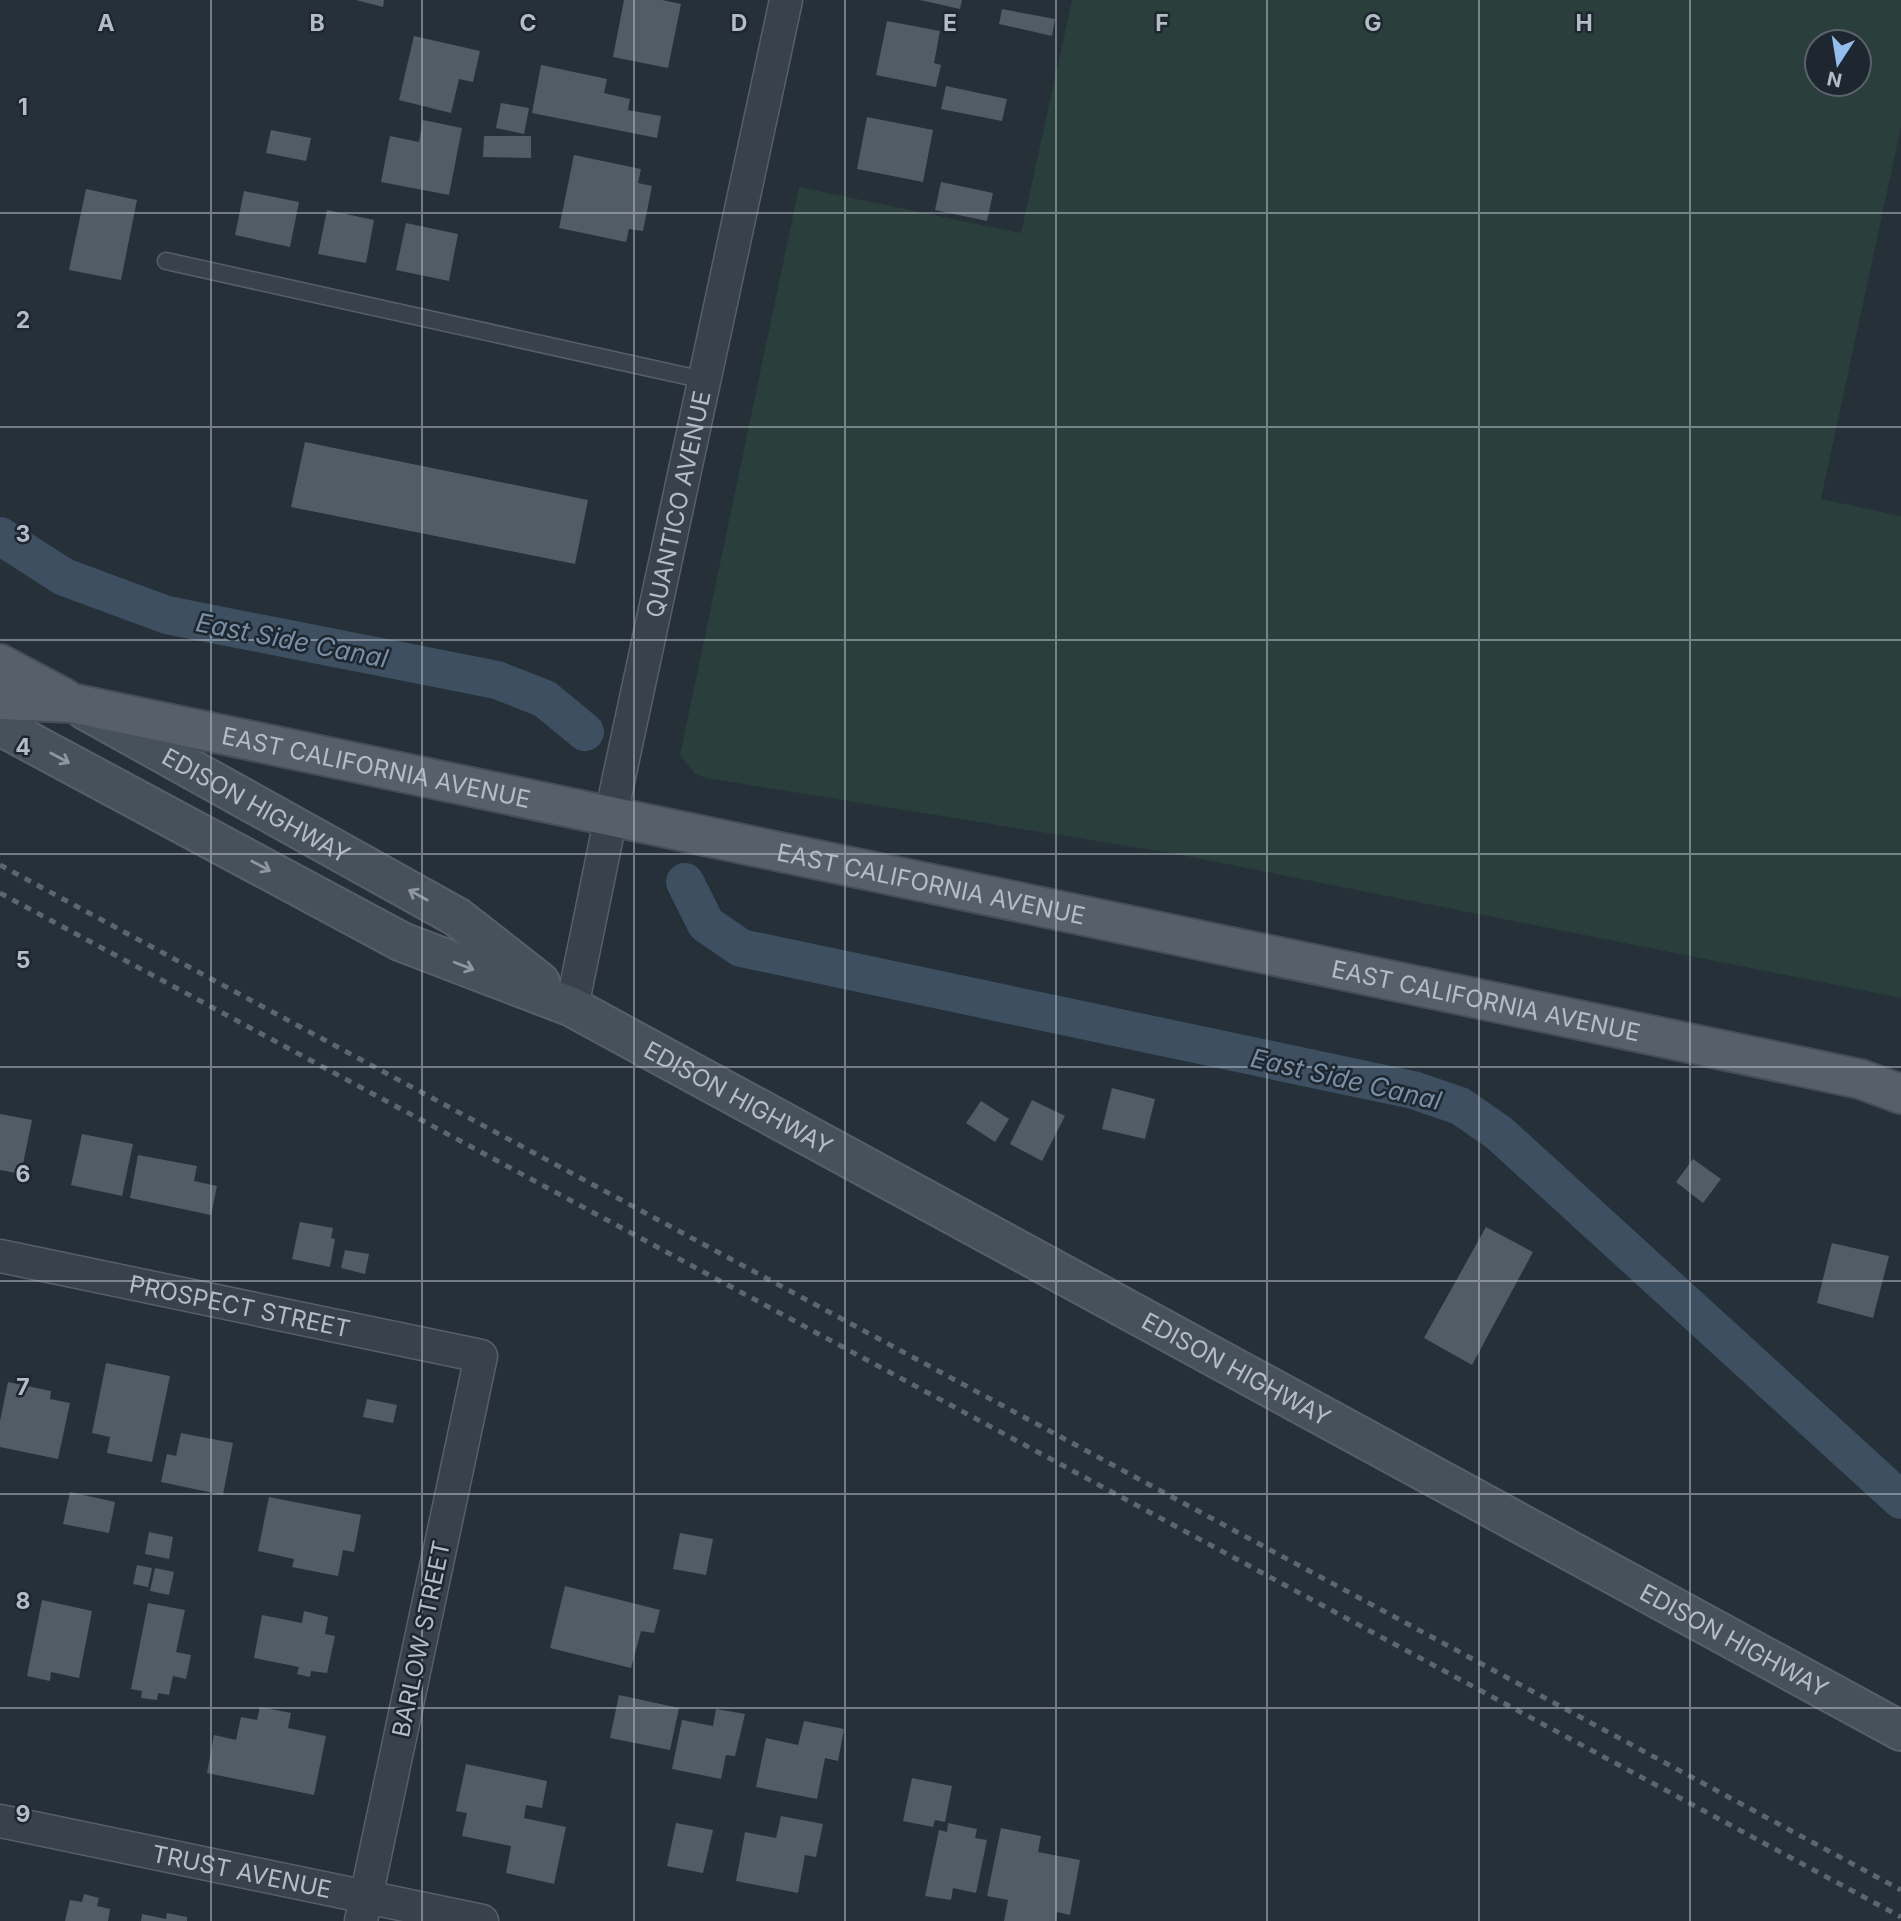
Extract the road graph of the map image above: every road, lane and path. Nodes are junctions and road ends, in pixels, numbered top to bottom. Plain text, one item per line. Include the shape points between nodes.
1 (786, 0) edge
2 (166, 261) dead end
3 (704, 380) junction
4 (0, 664) edge
5 (0, 700) edge
6 (72, 703) junction
7 (0, 726) edge
8 (611, 815) junction
9 (572, 1007) junction
10 (1860, 1079) junction
11 (1901, 1082) edge
12 (1901, 1094) edge
13 (0, 1256) edge
14 (481, 1356) joint
15 (1901, 1731) edge
16 (0, 1821) edge
17 (363, 1909) edge
18 (482, 1921) edge

1 - 3 street, QUANTICO AVENUE
2 - 3 lane
3 - 8 street, QUANTICO AVENUE
4 - 6 main road, EDISON HIGHWAY
5 - 6 main road, EAST CALIFORNIA AVENUE
6 - 8 main road, EAST CALIFORNIA AVENUE
9 -> 6 main road, EDISON HIGHWAY via 457,917
7 -> 9 main road, EDISON HIGHWAY via 402,942
8 - 9 street, QUANTICO AVENUE
8 - 10 main road, EAST CALIFORNIA AVENUE
9 - 15 main road, EDISON HIGHWAY
10 - 11 main road, EAST CALIFORNIA AVENUE
10 - 12 main road, EAST CALIFORNIA AVENUE
13 - 14 street, PROSPECT STREET
14 - 17 street, BARLOW STREET
16 - 17 street, TRUST AVENUE
17 - 18 street, TRUST AVENUE

